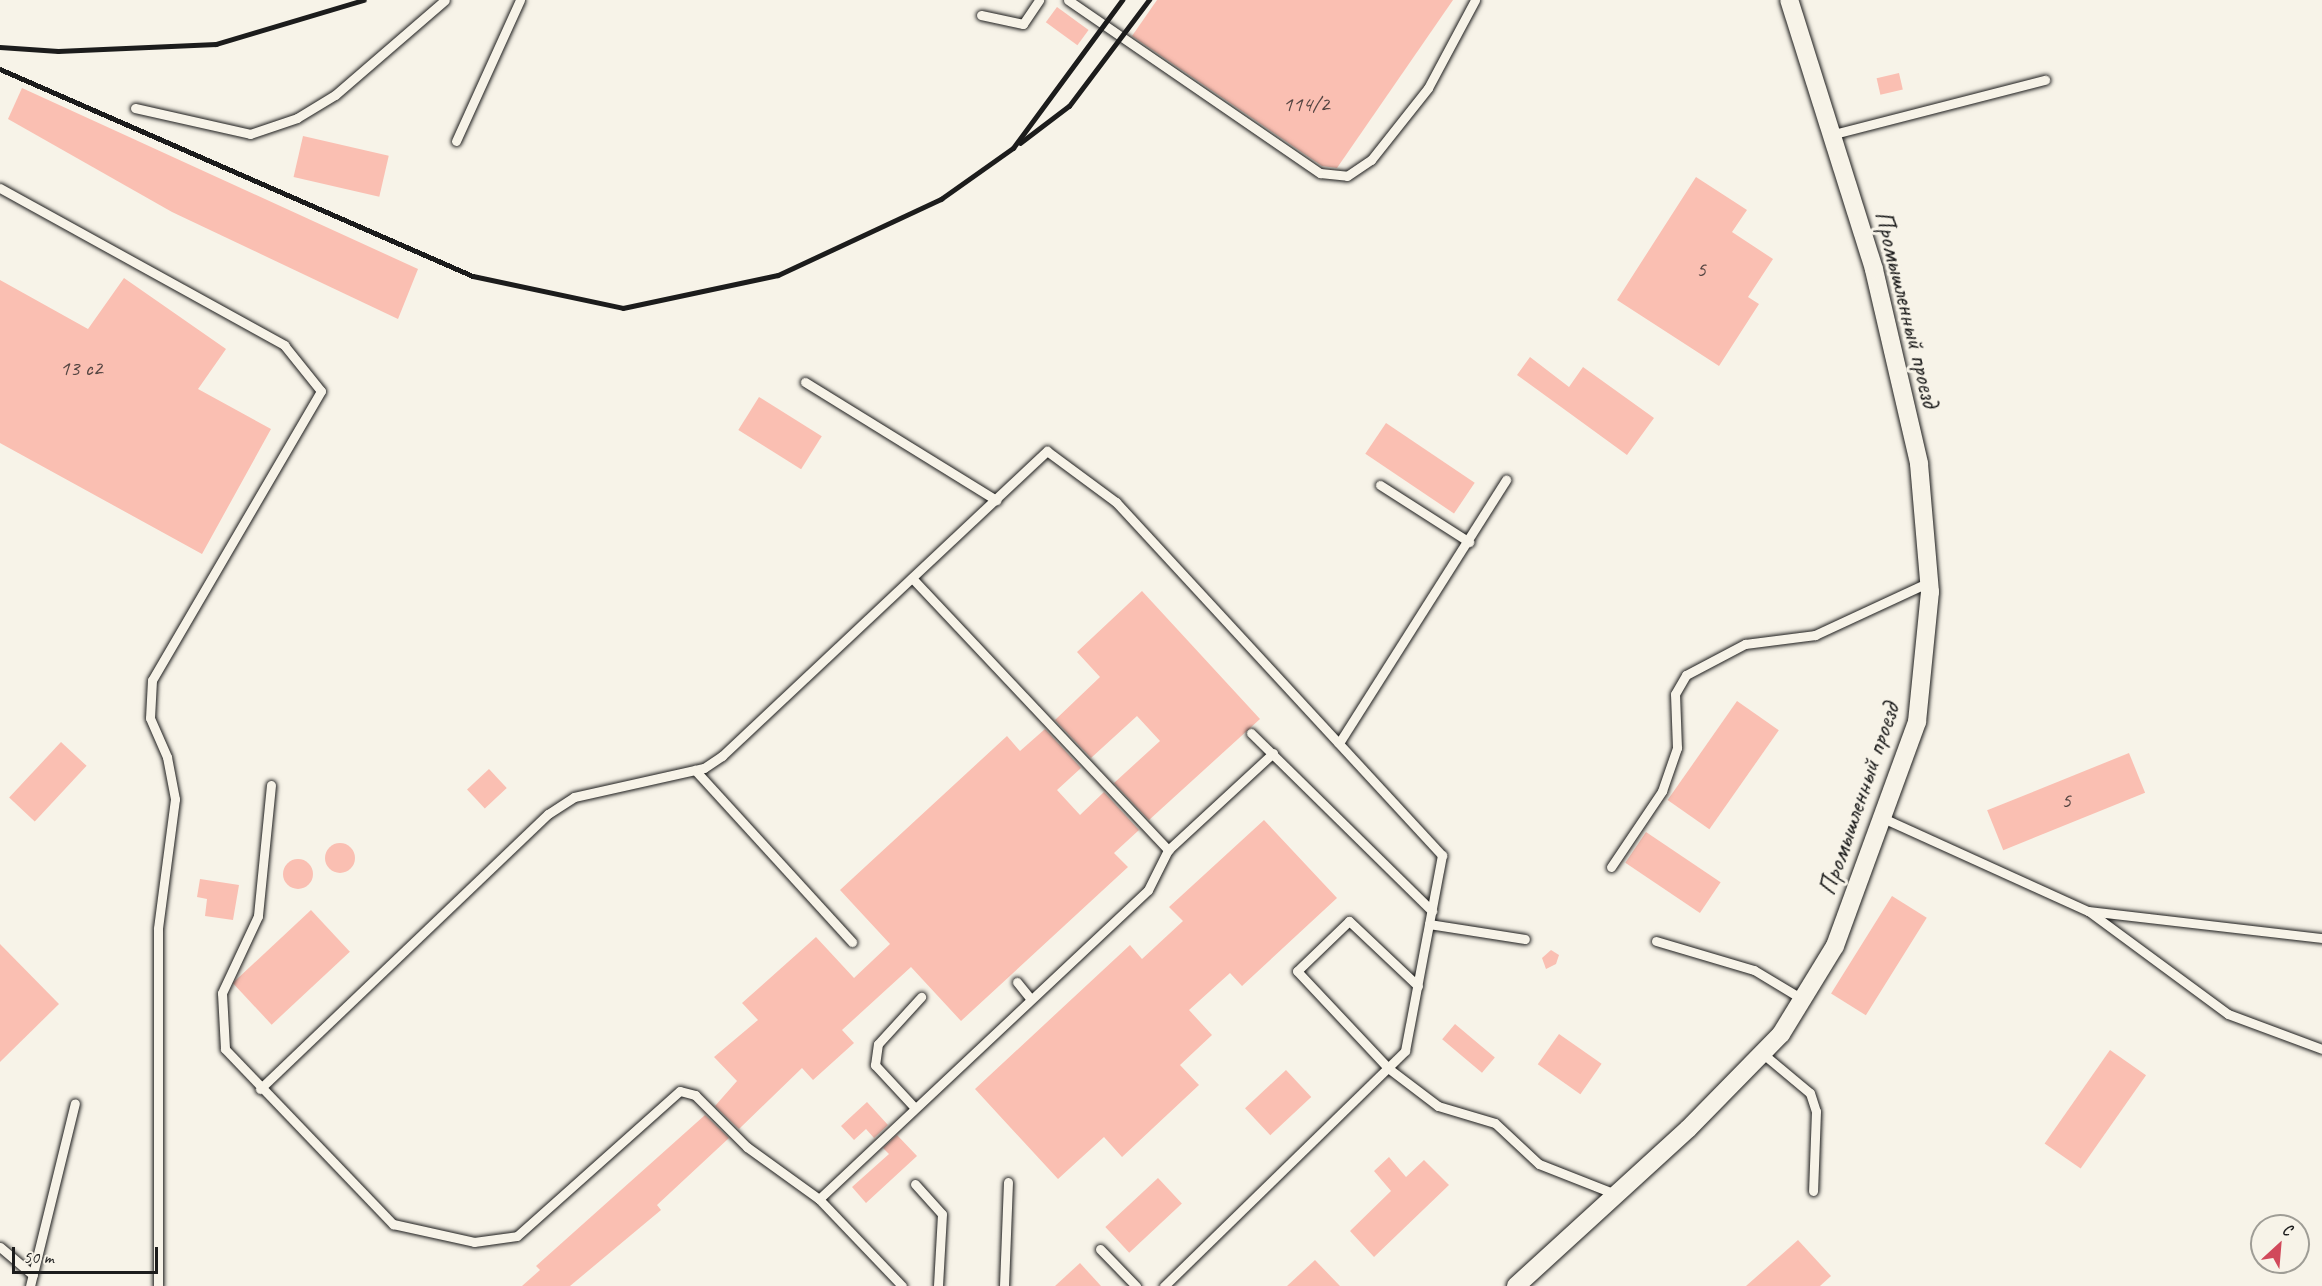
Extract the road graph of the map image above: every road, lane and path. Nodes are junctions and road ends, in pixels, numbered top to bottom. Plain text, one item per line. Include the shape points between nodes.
1 (445, 0) edge
2 (520, 0) edge
3 (1039, 0) edge
4 (1068, 0) edge
5 (1475, 0) edge
6 (1789, 0) edge
7 (981, 15) dead end
8 (2045, 80) dead end
9 (135, 108) dead end
10 (1834, 134) junction
11 (456, 141) dead end
12 (0, 188) edge
13 (805, 382) dead end
14 (1506, 480) dead end
15 (1380, 485) dead end
16 (996, 500) junction
17 (1469, 542) junction
18 (912, 578) junction
19 (1929, 582) junction
20 (1251, 733) dead end
21 (1339, 743) junction
22 (1273, 753) junction
23 (695, 770) junction
24 (272, 785) dead end
25 (1885, 819) junction
26 (1168, 850) junction
27 (1611, 867) dead end
28 (1432, 911) junction
29 (2088, 911) junction
30 (1430, 924) junction
31 (2322, 938) edge
32 (1525, 939) dead end
33 (1656, 941) dead end
34 (852, 942) dead end
35 (1017, 982) dead end
36 (1418, 986) junction
37 (921, 997) dead end
38 (1031, 999) junction
39 (1802, 999) junction
40 (2322, 1049) edge
41 (1762, 1053) junction
42 (1388, 1068) junction
43 (260, 1089) junction
44 (75, 1103) dead end
45 (915, 1108) junction
46 (1008, 1182) dead end
47 (915, 1184) dead end
48 (1813, 1191) dead end
49 (1616, 1194) junction
50 (819, 1199) junction
51 (0, 1246) edge
52 (1100, 1249) dead end
53 (33, 1275) junction
54 (30, 1286) edge
55 (158, 1286) edge
56 (902, 1286) edge
57 (938, 1286) edge
58 (1004, 1286) edge
59 (1136, 1286) edge
60 (1164, 1286) edge
61 (1516, 1286) edge

1 - 9 lane via 335,95 297,118 250,134
2 - 11 lane
3 - 7 lane via 1023,24
4 - 5 lane via 1320,173 1347,176 1371,160 1428,88
6 - 10 street, Промышленный проезд
8 - 10 lane
10 - 19 street, Промышленный проезд via 1874,269 1920,462
12 - 55 lane via 284,345 321,391 153,680 150,718 168,758 175,799 158,929
13 - 16 lane
14 - 17 lane
15 - 17 lane
16 - 18 lane
16 - 21 lane via 1047,452 1116,502
17 - 21 lane via 1452,560
18 - 23 lane via 722,756
18 - 26 lane
19 - 25 street, Промышленный проезд via 1917,722
19 - 27 lane via 1815,635 1744,644 1686,675 1675,694 1677,748 1662,791
20 - 22 lane
21 - 28 lane via 1443,855
22 - 26 lane
22 - 28 lane
23 - 34 lane
23 - 43 lane via 574,797 548,814
24 - 43 lane via 258,916 222,993 225,1049
25 - 29 lane
25 - 39 street, Промышленный проезд via 1835,946
26 - 38 lane via 1148,890
28 - 30 lane
29 - 31 lane
29 - 40 lane via 2228,1014
30 - 32 lane
30 - 36 lane
33 - 39 lane via 1754,970
35 - 38 lane
36 - 42 lane via 1405,1051
36 - 42 lane via 1349,921 1297,971
37 - 45 lane via 878,1044 875,1065
38 - 45 lane
39 - 41 street, Промышленный проезд
41 - 48 lane via 1810,1093 1816,1112
41 - 49 street, Промышленный проезд
42 - 49 lane via 1438,1106 1495,1123 1539,1164
42 - 60 lane
43 - 50 lane via 393,1224 434,1235 474,1242 517,1236 680,1091 695,1095 747,1147
44 - 53 lane
45 - 50 lane
46 - 58 lane
47 - 57 lane via 942,1214
49 - 61 street, Промышленный проезд
50 - 56 lane
51 - 53 lane
52 - 59 lane
53 - 54 lane

